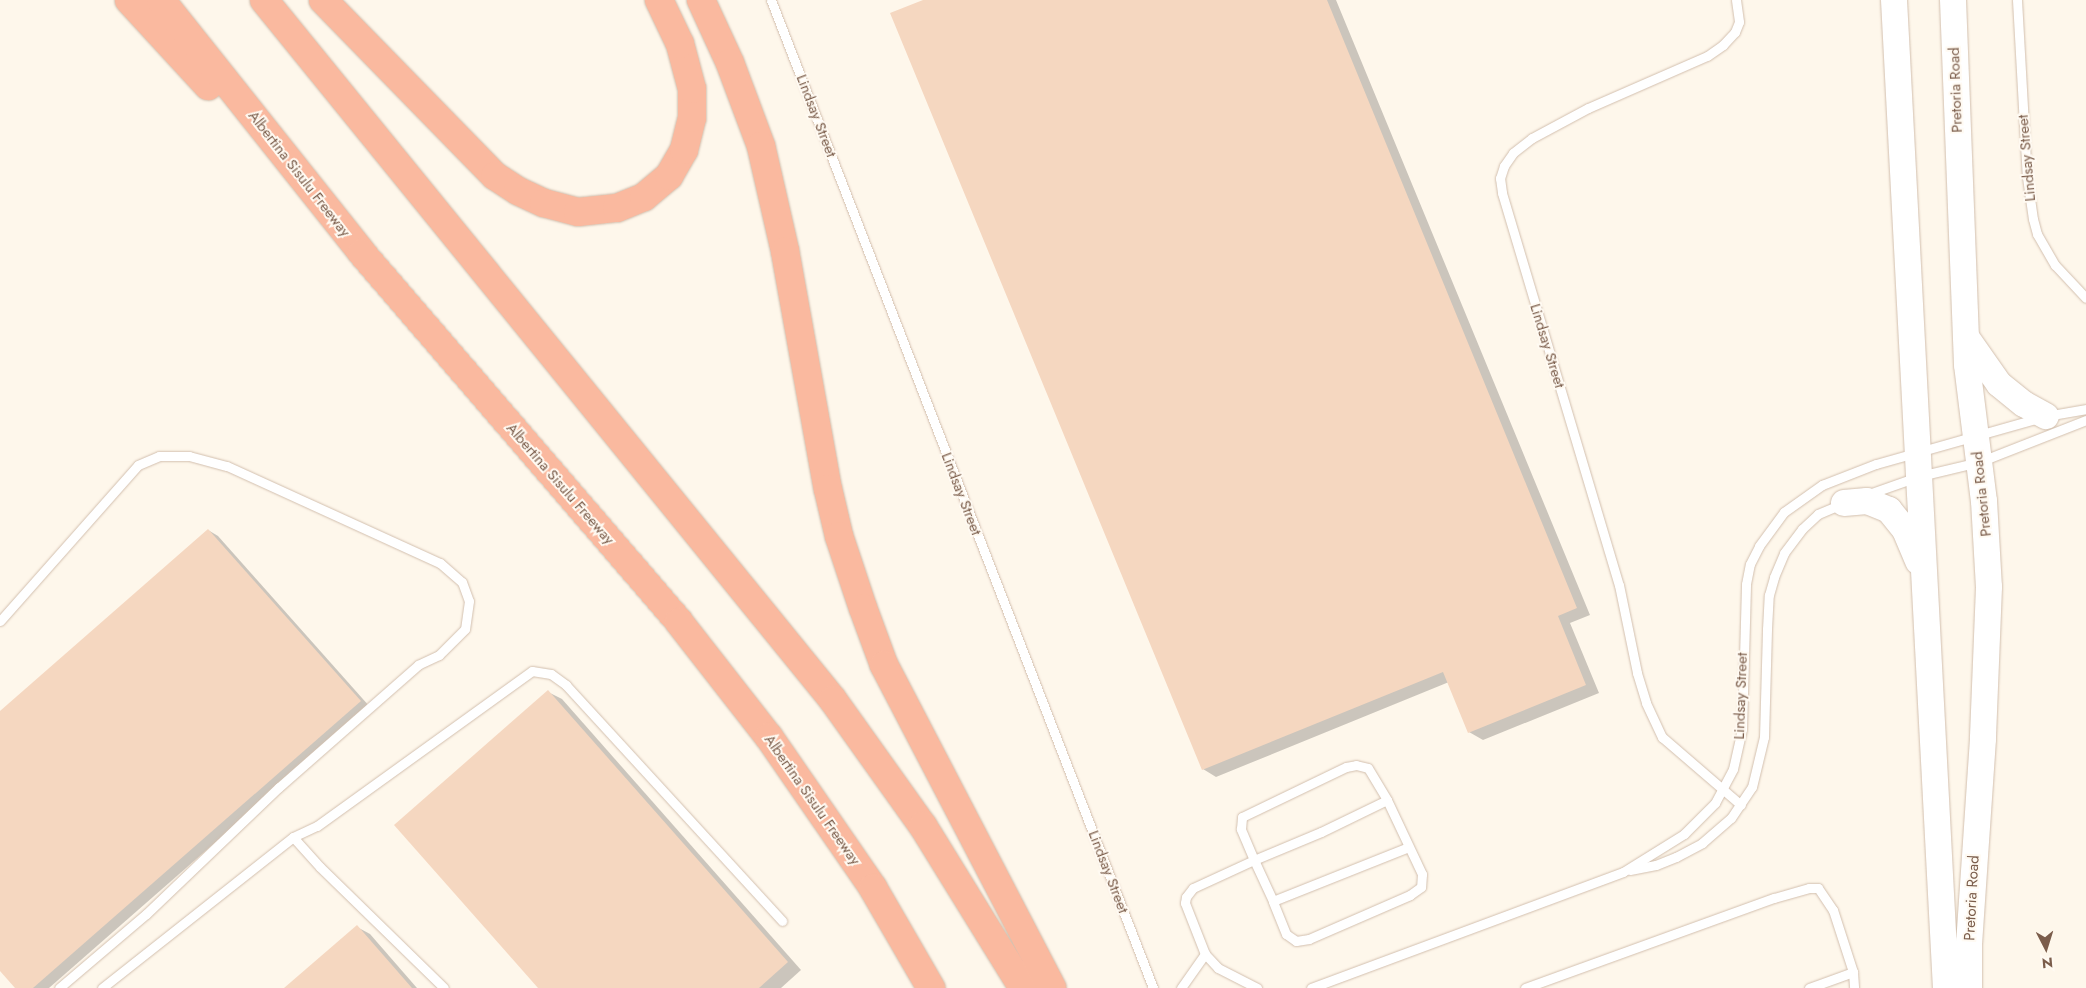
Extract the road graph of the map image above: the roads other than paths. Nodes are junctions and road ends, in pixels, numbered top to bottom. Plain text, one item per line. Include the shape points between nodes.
1 (129, 0) edge
2 (161, 0) edge
3 (264, 0) edge
4 (323, 0) edge
5 (659, 0) edge
6 (701, 0) edge
7 (771, 0) edge
8 (1736, 0) edge
9 (1894, 0) edge
10 (1953, 0) edge
11 (2017, 0) edge
12 (362, 253) junction
13 (2086, 298) edge
14 (1966, 337) junction
15 (2086, 409) edge
16 (2046, 416) junction
17 (2086, 420) edge
18 (1977, 449) junction
19 (1918, 463) junction
20 (1844, 503) junction
21 (1927, 601) junction
22 (0, 621) edge
23 (1724, 790) junction
24 (1387, 800) junction
25 (1741, 805) junction
26 (293, 837) junction
27 (1409, 847) junction
28 (1254, 860) junction
29 (1622, 872) junction
30 (1273, 900) junction
31 (782, 920) dead end
32 (1205, 954) junction
33 (1853, 972) junction
34 (58, 988) edge
35 (102, 988) edge
36 (444, 988) edge
37 (931, 988) edge
38 (1022, 988) edge
39 (1052, 988) edge
40 (1153, 988) edge
41 (1181, 988) edge
42 (1258, 988) edge
43 (1311, 988) edge
44 (1525, 988) edge
45 (1809, 988) edge
46 (1854, 988) edge
47 (1946, 988) edge
48 (1969, 988) edge

1 - 12 highway
2 - 12 highway, Albertina Sisulu Freeway
3 - 38 highway via 833,700 923,826
4 - 5 highway via 495,176 536,199 563,210 578,212 617,208 644,197 669,176 684,150 692,118 692,89 680,44
6 - 39 highway via 761,146 784,251 828,490 839,536 863,608 884,665
7 - 40 lane, Lindsay Street
8 - 23 lane, Lindsay Street via 1739,22 1723,45 1707,56 1588,108 1532,138 1513,153 1500,178 1619,585 1646,703 1662,738
9 - 19 main road, Pretoria Road
10 - 14 main road, Pretoria Road
11 - 13 lane, Lindsay Street via 2027,177 2033,219 2037,234 2055,265
12 - 37 highway, Albertina Sisulu Freeway via 672,615 769,738 873,888
14 - 16 main road via 1999,384
14 - 18 main road, Pretoria Road
15 - 16 lane, Lindsay Street
16 - 18 lane, Lindsay Street
17 - 18 lane, Lindsay Street
18 - 19 lane, Lindsay Street
18 - 19 lane, Lindsay Street
18 - 48 main road, Pretoria Road via 1984,500 1989,596 1983,739 1968,942
19 - 20 lane, Lindsay Street
19 - 21 main road, Pretoria Road
19 - 23 lane, Lindsay Street via 1849,474 1810,492 1784,512 1759,546 1750,564 1744,599 1739,750
20 - 21 main road via 1858,500 1872,503 1889,510 1899,520 1914,548
20 - 25 lane, Lindsay Street via 1818,514 1802,529 1784,553 1774,577 1769,595 1764,737 1752,787
21 - 47 main road, Pretoria Road
22 - 34 lane via 138,464 159,456 189,456 226,466 440,563 462,582 469,601 465,629 439,655 418,665 279,787 146,914
23 - 25 lane, Lindsay Street
23 - 29 lane, Lindsay Street via 1684,834
24 - 27 lane
24 - 28 lane
24 - 28 lane via 1368,768 1346,767 1242,817 1241,830
25 - 29 lane, Lindsay Street via 1724,825 1692,850 1656,864
26 - 31 lane via 317,826 532,671 551,674 566,684
26 - 35 lane
26 - 36 lane
27 - 30 lane
27 - 30 lane via 1422,874 1421,887 1410,895 1309,940 1296,941 1286,934
28 - 30 lane
28 - 32 lane via 1193,888 1186,897 1185,903
29 - 43 lane, Lindsay Street
32 - 41 lane
32 - 42 lane via 1218,968
33 - 44 lane via 1833,910 1818,888 1809,888
33 - 45 lane
33 - 46 lane

